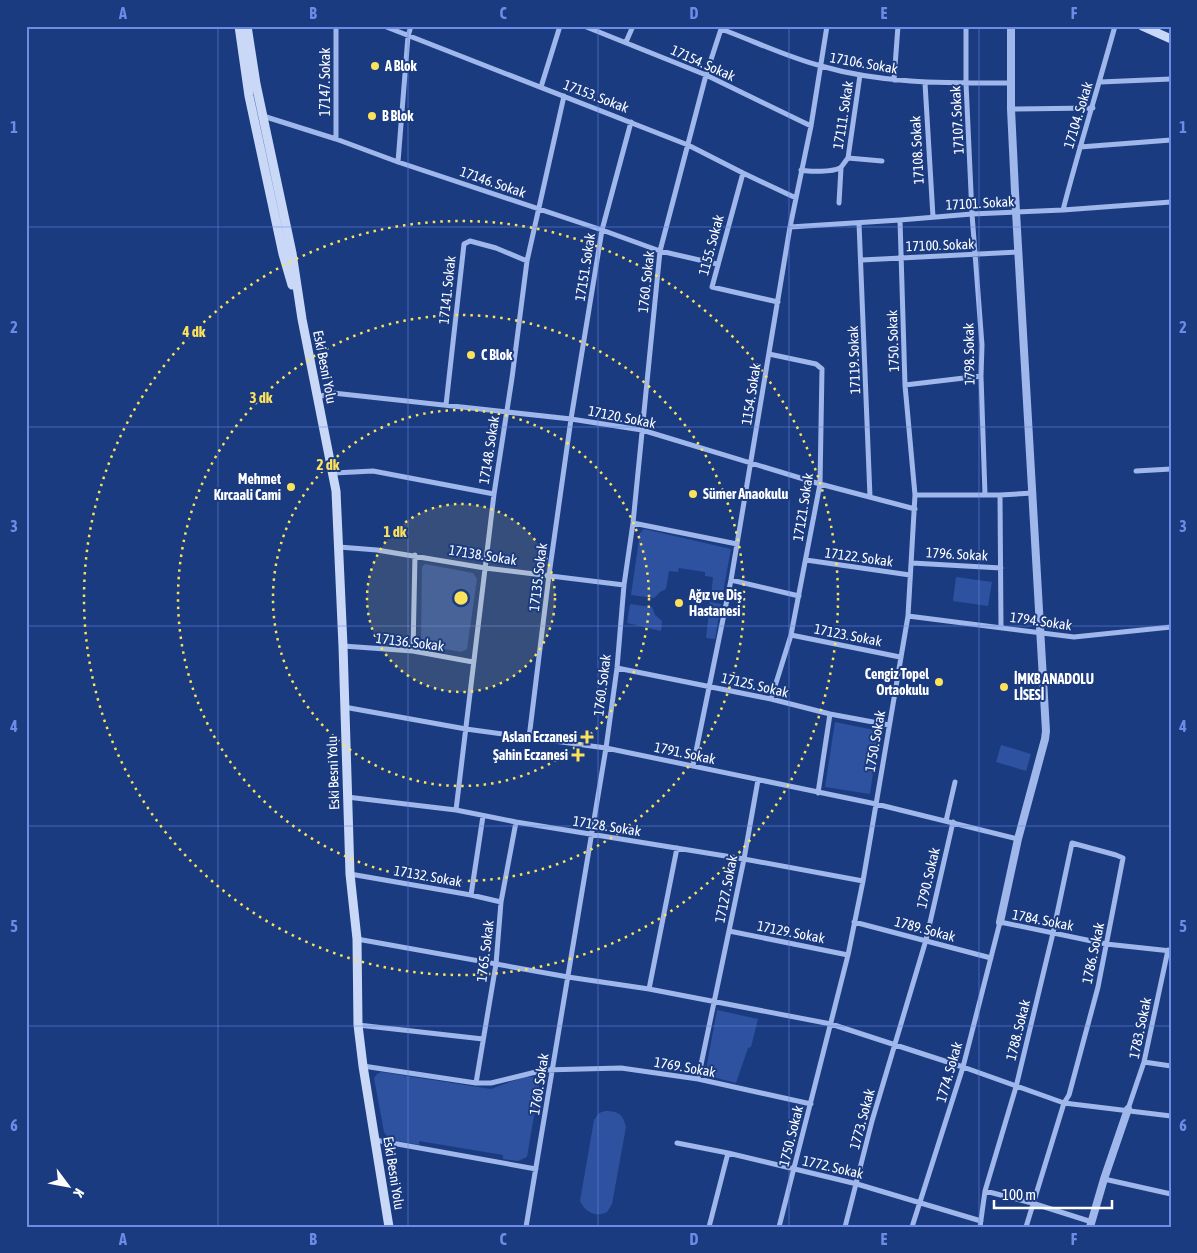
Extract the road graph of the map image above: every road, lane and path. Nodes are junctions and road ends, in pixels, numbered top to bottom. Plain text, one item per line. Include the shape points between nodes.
1 (239, 26) edge
2 (247, 26) edge
3 (336, 26) edge
4 (384, 26) edge
5 (411, 26) edge
6 (560, 26) edge
7 (584, 26) edge
8 (633, 26) edge
9 (827, 26) edge
10 (898, 26) edge
11 (966, 26) edge
12 (1010, 26) edge
13 (1115, 26) edge
14 (1142, 26) edge
15 (721, 28) edge
16 (408, 36) junction
17 (1171, 39) edge
18 (626, 42) junction
19 (820, 66) junction
20 (706, 75) junction
21 (860, 75) junction
22 (1171, 79) edge
23 (894, 80) junction
24 (1100, 82) junction
25 (924, 83) junction
26 (966, 83) junction
27 (1010, 83) junction
28 (541, 87) junction
29 (564, 96) junction
30 (1093, 108) junction
31 (1011, 109) junction
32 (262, 116) junction
33 (631, 122) junction
34 (811, 126) junction
35 (336, 139) junction
36 (1171, 140) edge
37 (688, 144) junction
38 (1080, 147) junction
39 (848, 158) junction
40 (882, 161) dead end
41 (398, 162) junction
42 (841, 168) junction
43 (801, 170) junction
44 (743, 173) junction
45 (796, 198) junction
46 (1171, 202) edge
47 (839, 203) dead end
48 (538, 210) junction
49 (1063, 210) junction
50 (1016, 212) junction
51 (972, 214) junction
52 (932, 216) junction
53 (900, 220) junction
54 (859, 223) junction
55 (790, 227) junction
56 (602, 230) junction
57 (660, 251) junction
58 (1019, 252) junction
59 (975, 255) junction
60 (901, 257) junction
61 (862, 260) junction
62 (527, 261) junction
63 (717, 264) junction
64 (778, 302) junction
65 (302, 319) junction
66 (769, 354) junction
67 (981, 376) junction
68 (905, 384) junction
69 (317, 397) junction
70 (446, 406) junction
71 (507, 413) junction
72 (571, 419) junction
73 (642, 430) junction
74 (752, 463) junction
75 (1171, 470) edge
76 (1136, 471) dead end
77 (334, 473) junction
78 (820, 484) junction
79 (1033, 493) junction
80 (494, 494) junction
81 (915, 494) junction
82 (985, 495) junction
83 (1000, 495) junction
84 (870, 497) junction
85 (915, 509) junction
86 (633, 522) junction
87 (737, 544) junction
88 (339, 547) junction
89 (415, 555) junction
90 (806, 560) junction
91 (912, 563) junction
92 (485, 568) junction
93 (1002, 568) junction
94 (549, 575) junction
95 (910, 576) junction
96 (730, 580) junction
97 (624, 585) junction
98 (799, 596) junction
99 (908, 616) junction
100 (1001, 627) junction
101 (1171, 627) edge
102 (1041, 634) junction
103 (791, 635) junction
104 (343, 646) junction
105 (413, 651) junction
106 (900, 657) junction
107 (473, 662) junction
108 (616, 668) junction
109 (710, 686) junction
110 (771, 699) junction
111 (344, 706) junction
112 (830, 714) junction
113 (889, 725) junction
114 (466, 729) junction
115 (530, 738) junction
116 (606, 748) junction
117 (693, 766) junction
118 (758, 780) junction
119 (955, 782) dead end
120 (818, 793) junction
121 (347, 797) junction
122 (876, 804) junction
123 (456, 810) junction
124 (483, 816) junction
125 (946, 821) junction
126 (516, 822) junction
127 (953, 822) junction
128 (591, 835) junction
129 (1018, 838) junction
130 (1072, 843) joint
131 (677, 848) junction
132 (744, 859) junction
133 (350, 874) junction
134 (863, 881) junction
135 (471, 894) junction
136 (501, 902) junction
137 (854, 922) junction
138 (1000, 922) junction
139 (730, 931) junction
140 (1053, 933) junction
141 (357, 939) junction
142 (926, 940) junction
143 (1106, 944) junction
144 (1169, 950) edge
145 (848, 955) junction
146 (990, 958) junction
147 (496, 964) junction
148 (568, 977) junction
149 (649, 989) junction
150 (713, 1002) junction
151 (831, 1024) junction
152 (358, 1025) junction
153 (483, 1039) junction
154 (894, 1046) junction
155 (1144, 1062) junction
156 (363, 1066) junction
157 (1171, 1066) edge
158 (963, 1067) junction
159 (553, 1069) junction
160 (698, 1079) junction
161 (476, 1083) junction
162 (1016, 1087) junction
163 (1064, 1103) junction
164 (811, 1104) junction
165 (1128, 1109) junction
166 (1171, 1116) edge
167 (375, 1140) junction
168 (678, 1143) dead end
169 (728, 1153) junction
170 (536, 1169) junction
171 (795, 1169) junction
172 (1104, 1179) junction
173 (857, 1184) junction
174 (985, 1191) junction
175 (1171, 1194) edge
176 (920, 1202) junction
177 (1032, 1203) junction
178 (980, 1224) edge
179 (1091, 1224) edge
180 (389, 1227) edge
181 (526, 1227) edge
182 (709, 1227) edge
183 (779, 1227) edge
184 (845, 1227) edge
185 (912, 1227) edge
186 (1026, 1227) edge

1 - 65 main road, Eski Besni Yolu via 247,86 283,254
2 - 32 main road, Eski Besni Yolu
3 - 35 street, 17147. Sokak
4 - 16 street, 17153. Sokak
5 - 16 street
6 - 28 street
7 - 18 street, 17154. Sokak
8 - 18 street
9 - 19 street, 1154. Sokak
10 - 23 street
11 - 26 street, 17107. Sokak
12 - 27 street
13 - 24 street, 17104. Sokak
14 - 17 main road
15 - 19 street, 17106. Sokak
15 - 20 street, 1760. Sokak
16 - 28 street, 17153. Sokak
16 - 41 street
18 - 20 street, 17154. Sokak
19 - 21 street, 17106. Sokak
19 - 34 street, 1154. Sokak
20 - 34 street, 17154. Sokak
20 - 37 street, 1760. Sokak
21 - 23 street, 17106. Sokak
21 - 39 street, 17111. Sokak
22 - 24 street
23 - 25 street, 17106. Sokak
24 - 30 street, 17104. Sokak
25 - 26 street, 17106. Sokak
25 - 52 street, 17108. Sokak
26 - 27 street, 17106. Sokak
26 - 51 street, 17107. Sokak
27 - 31 street
28 - 29 street, 17153. Sokak
29 - 33 street, 17153. Sokak
29 - 48 street, 17148. Sokak
30 - 31 street
30 - 38 street, 17104. Sokak
31 - 50 street
32 - 35 street, 17146. Sokak
32 - 65 main road, Eski Besni Yolu via 292,253
33 - 37 street, 17153. Sokak
33 - 56 street, 17151. Sokak
34 - 43 street, 1154. Sokak
35 - 41 street, 17146. Sokak
36 - 38 street
37 - 44 street, 17153. Sokak
37 - 57 street, 1760. Sokak
38 - 49 street, 17104. Sokak
39 - 40 street
39 - 42 street
41 - 48 street, 17146. Sokak
42 - 43 street
42 - 47 street
43 - 45 street, 1154. Sokak
44 - 45 street, 17153. Sokak
44 - 63 street, 1155. Sokak
45 - 55 street, 1154. Sokak
46 - 49 street, 17101. Sokak
48 - 56 street, 17146. Sokak
48 - 62 street, 17148. Sokak
49 - 50 street, 17101. Sokak
50 - 51 street, 17101. Sokak
50 - 58 street
51 - 52 street, 17101. Sokak
51 - 59 street, 1798. Sokak
52 - 53 street, 17101. Sokak
53 - 54 street, 17101. Sokak
53 - 60 street, 1750. Sokak
54 - 55 street, 17101. Sokak
54 - 61 street, 17119. Sokak
55 - 64 street, 1154. Sokak
56 - 57 street, 17146. Sokak
56 - 72 street, 17151. Sokak
57 - 63 street, 17146. Sokak
57 - 73 street, 1760. Sokak
58 - 59 street, 17100. Sokak
58 - 79 street
59 - 60 street, 17100. Sokak
59 - 67 street, 1798. Sokak via 982,345
60 - 61 street, 17100. Sokak
60 - 68 street, 1750. Sokak
61 - 84 street, 17119. Sokak
62 - 70 street, 17141. Sokak via 496,248 470,241 464,244
62 - 71 street, 17148. Sokak
63 - 64 street, 1155. Sokak via 712,287
64 - 66 street, 1154. Sokak
65 - 69 main road, Eski Besni Yolu
66 - 74 street, 1154. Sokak
66 - 78 street, 17121. Sokak via 816,364 822,369
67 - 68 street
67 - 82 street, 1798. Sokak
68 - 81 street, 1750. Sokak
69 - 70 street, 17120. Sokak via 333,393
69 - 77 main road, Eski Besni Yolu
70 - 71 street, 17120. Sokak
71 - 72 street, 17120. Sokak
71 - 80 street, 17148. Sokak
72 - 73 street, 17120. Sokak
72 - 94 street, 17135. Sokak
73 - 74 street, 17120. Sokak
73 - 86 street, 1760. Sokak
74 - 78 street, 17120. Sokak
74 - 87 street, 1154. Sokak
75 - 76 street
77 - 80 street via 373,471
77 - 88 main road, Eski Besni Yolu
78 - 84 street, 17120. Sokak
78 - 90 street, 17121. Sokak
79 - 83 street
79 - 102 street
80 - 92 street, 17148. Sokak
81 - 82 street
81 - 85 street, 1750. Sokak
82 - 83 street
83 - 93 street, 1796. Sokak
84 - 85 street, 17120. Sokak
85 - 91 street, 1750. Sokak
86 - 87 street
86 - 97 street, 1760. Sokak
87 - 96 street, 1154. Sokak
88 - 89 street, 17138. Sokak
88 - 104 main road, Eski Besni Yolu
89 - 92 street, 17138. Sokak
89 - 105 street
90 - 95 street, 17122. Sokak
90 - 98 street, 17121. Sokak
91 - 93 street, 1796. Sokak
91 - 95 street, 1750. Sokak
92 - 94 street, 17138. Sokak
92 - 107 street, 17148. Sokak
93 - 100 street, 1796. Sokak
94 - 97 street, 17138. Sokak
94 - 115 street, 17135. Sokak
95 - 99 street, 1750. Sokak
96 - 98 street
96 - 109 street, 1154. Sokak
97 - 108 street, 1760. Sokak
98 - 103 street, 17121. Sokak
99 - 100 street, 1794. Sokak
99 - 106 street, 1750. Sokak
100 - 102 street, 1794. Sokak
101 - 102 street, 1794. Sokak via 1074,637
102 - 129 street via 1045,739
103 - 106 street, 17123. Sokak
103 - 110 street, 17121. Sokak
104 - 105 street, 17136. Sokak
104 - 111 main road, Eski Besni Yolu
105 - 107 street, 17136. Sokak
106 - 113 street, 1750. Sokak
107 - 114 street, 17148. Sokak
108 - 109 street, 17125. Sokak
108 - 116 street, 1760. Sokak
109 - 110 street, 17125. Sokak
109 - 117 street, 1154. Sokak
110 - 112 street, 17125. Sokak
111 - 114 street, 1791. Sokak
111 - 121 main road, Eski Besni Yolu
112 - 113 street, 17125. Sokak
112 - 120 street
113 - 122 street, 1750. Sokak
114 - 115 street, 1791. Sokak
114 - 123 street, 17148. Sokak
115 - 116 street, 1791. Sokak
116 - 117 street, 1791. Sokak
116 - 128 street, 1760. Sokak
117 - 118 street, 1791. Sokak
118 - 120 street, 1791. Sokak
118 - 132 street, 17127. Sokak
119 - 125 street
120 - 122 street, 1791. Sokak
121 - 123 street, 17128. Sokak
121 - 133 main road, Eski Besni Yolu
122 - 125 street, 1791. Sokak
122 - 134 street, 1750. Sokak
123 - 124 street, 17128. Sokak
124 - 126 street, 17128. Sokak
124 - 135 street
125 - 127 street, 1791. Sokak
126 - 128 street, 17128. Sokak
126 - 136 street, 1765. Sokak
127 - 129 street, 1791. Sokak
127 - 142 street, 1790. Sokak
128 - 131 street, 17128. Sokak
128 - 148 street, 1760. Sokak
129 - 138 street
130 - 140 street, 1788. Sokak
130 - 143 street, 1786. Sokak via 1123,858
131 - 132 street, 17128. Sokak
131 - 149 street
132 - 134 street, 17128. Sokak
132 - 139 street, 17127. Sokak
133 - 135 street, 17132. Sokak
133 - 141 main road, Eski Besni Yolu
134 - 137 street, 1750. Sokak
135 - 136 street, 17132. Sokak
136 - 147 street, 1765. Sokak
137 - 142 street, 1789. Sokak
137 - 145 street, 1750. Sokak
138 - 140 street, 1784. Sokak
138 - 146 street, 1774. Sokak
139 - 145 street, 17129. Sokak
139 - 150 street, 17127. Sokak
140 - 143 street, 1784. Sokak
140 - 162 street, 1788. Sokak
141 - 147 street
141 - 152 main road, Eski Besni Yolu
142 - 146 street, 1789. Sokak
142 - 154 street, 1790. Sokak
143 - 144 street, 1784. Sokak
143 - 163 street, 1786. Sokak via 1096,996
144 - 155 street, 1783. Sokak
145 - 151 street, 1750. Sokak
146 - 158 street, 1774. Sokak
147 - 148 street
147 - 153 street, 1765. Sokak
148 - 149 street
148 - 159 street, 1760. Sokak
149 - 150 street
150 - 151 street
150 - 160 street, 17127. Sokak
151 - 154 street
151 - 164 street, 1750. Sokak
152 - 153 street
152 - 156 main road, Eski Besni Yolu
153 - 161 street, 1765. Sokak
154 - 158 street
154 - 173 street, 1773. Sokak
155 - 157 street
155 - 165 street, 1783. Sokak
156 - 161 street, 1769. Sokak
156 - 167 main road, Eski Besni Yolu
158 - 162 street
158 - 176 street, 1774. Sokak
159 - 160 street, 1769. Sokak via 621,1068
159 - 161 street, 1769. Sokak via 491,1083
159 - 170 street, 1760. Sokak
160 - 164 street, 1769. Sokak
162 - 163 street
162 - 174 street, 1788. Sokak
163 - 165 street
163 - 177 street, 1786. Sokak
164 - 171 street, 1750. Sokak
165 - 166 street
165 - 172 street
167 - 170 street
167 - 180 main road, Eski Besni Yolu
168 - 169 street, 1772. Sokak
169 - 171 street, 1772. Sokak
169 - 182 street
170 - 181 street, 1760. Sokak
171 - 173 street, 1772. Sokak
171 - 183 street, 1750. Sokak
172 - 175 street
172 - 179 street
173 - 176 street, 1772. Sokak
173 - 184 street, 1773. Sokak
174 - 177 street
174 - 178 street, 1788. Sokak
176 - 178 street, 1772. Sokak
176 - 185 street, 1774. Sokak
177 - 179 street
177 - 186 street, 1786. Sokak

